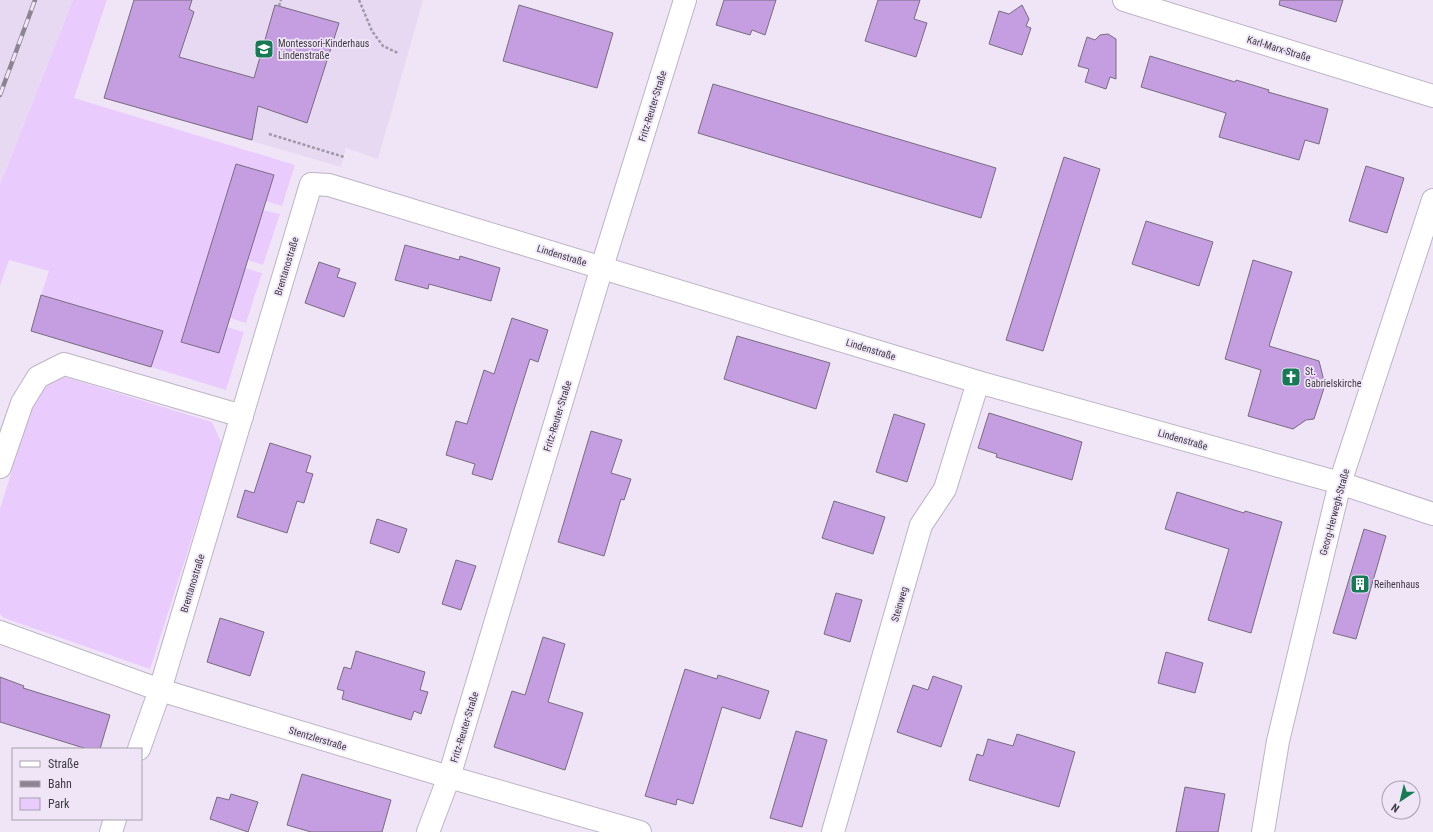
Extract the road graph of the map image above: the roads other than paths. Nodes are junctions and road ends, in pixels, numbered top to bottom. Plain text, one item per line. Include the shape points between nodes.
1 (685, 0) edge
2 (1124, 0) edge
3 (1433, 96) edge
4 (311, 184) joint
5 (1433, 200) edge
6 (602, 267) junction
7 (978, 382) junction
8 (242, 416) junction
9 (0, 468) edge
10 (1340, 483) junction
11 (1433, 514) edge
12 (0, 632) edge
13 (160, 690) junction
14 (139, 748) edge
15 (448, 778) junction
16 (115, 820) edge
17 (111, 832) edge
18 (428, 832) edge
19 (640, 832) edge
20 (833, 832) edge
21 (1263, 832) edge

1 - 6 street, Fritz-Reuter-Straße
2 - 3 street, Karl-Marx-Straße
4 - 6 street, Lindenstraße via 329,185
4 - 8 street, Brentanostraße
5 - 10 street, Georg-Herwegh-Straße
6 - 7 street, Lindenstraße
6 - 15 street, Fritz-Reuter-Straße
7 - 10 street, Lindenstraße
7 - 20 street, Steinweg via 945,489 921,525
8 - 9 street via 64,364 38,377 22,403
8 - 13 street, Brentanostraße
10 - 11 street, Lindenstraße
10 - 21 street, Georg-Herwegh-Straße via 1278,741
12 - 13 street, Stentzlerstraße
13 - 14 street, Brentanostraße
13 - 15 street, Stentzlerstraße
15 - 18 street, Fritz-Reuter-Straße
15 - 19 street, Stentzlerstraße
16 - 17 street

